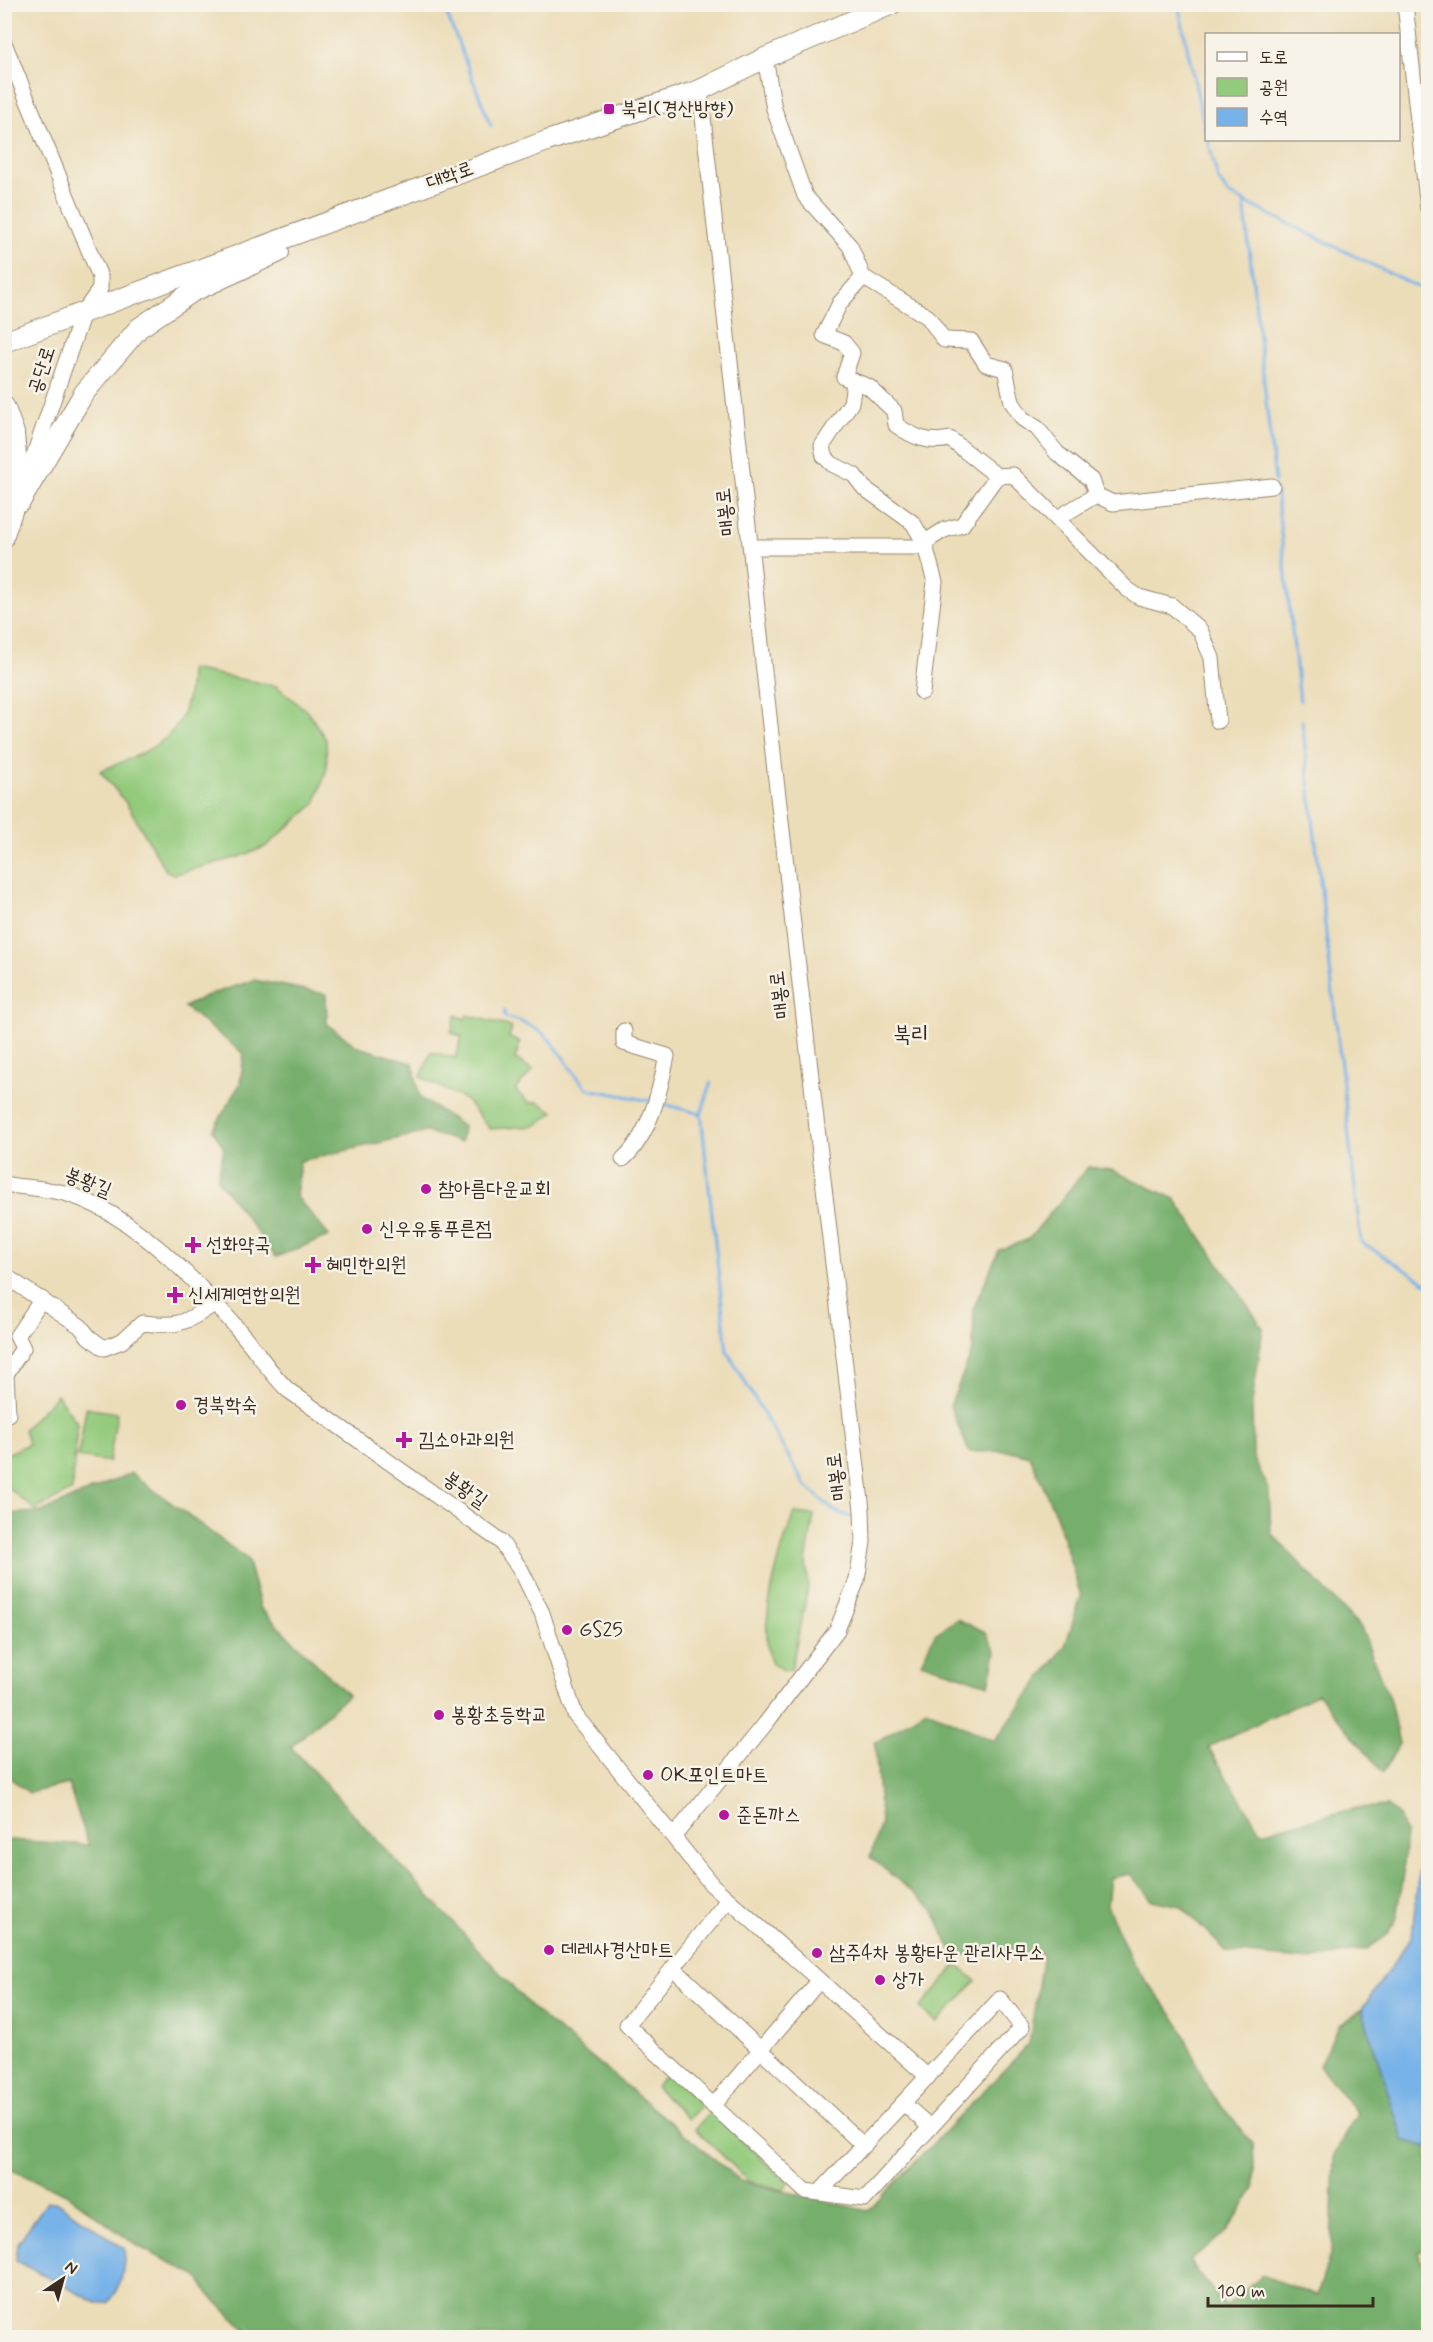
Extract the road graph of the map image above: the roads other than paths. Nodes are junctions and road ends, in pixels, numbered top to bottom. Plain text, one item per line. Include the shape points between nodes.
1 (892, 4) edge
2 (1405, 4) edge
3 (4, 43) edge
4 (765, 58) junction
5 (700, 90) junction
6 (363, 208) junction
7 (1428, 209) edge
8 (863, 277) junction
9 (83, 314) junction
10 (4, 342) edge
11 (854, 383) junction
12 (4, 406) edge
13 (997, 476) junction
14 (1272, 486) dead end
15 (1096, 495) junction
16 (20, 502) junction
17 (1058, 518) junction
18 (4, 542) edge
19 (924, 542) junction
20 (751, 547) junction
21 (922, 692) dead end
22 (1218, 721) dead end
23 (624, 1037) dead end
24 (623, 1159) dead end
25 (4, 1184) edge
26 (4, 1275) edge
27 (42, 1299) junction
28 (214, 1304) junction
29 (8, 1414) dead end
30 (674, 1836) junction
31 (728, 1900) junction
32 (673, 1968) junction
33 (819, 1981) junction
34 (760, 2050) junction
35 (928, 2077) junction
36 (903, 2103) junction
37 (713, 2106) junction
38 (930, 2127) junction
39 (864, 2146) junction
40 (819, 2193) junction

1 - 4 main road, 대학로
2 - 7 street
3 - 9 street, 공단로 via 100,277 100,288
4 - 5 main road, 대학로
4 - 8 street via 774,110 805,196 850,246
5 - 6 main road, 대학로
5 - 20 street, 매봉로
6 - 9 main road, 대학로
6 - 16 main road via 192,292 139,328 84,393
8 - 11 street via 840,303 824,335 844,343 852,353 844,377
8 - 15 street via 928,317 944,340 971,341 986,364 1005,369 1012,402 1023,419 1091,480
9 - 10 main road, 대학로
9 - 16 street, 공단로
11 - 13 street via 869,387 894,411 896,424 906,432 934,443 950,439
11 - 19 street via 851,403 822,446 824,456 913,523
12 - 16 main road via 14,433
13 - 17 street via 1013,475
13 - 19 street via 962,525
14 - 15 street via 1113,503
15 - 17 street
16 - 18 street, 공단로
17 - 22 street via 1127,589 1139,597 1172,606 1200,630 1212,658
19 - 20 street via 917,547
19 - 21 street via 935,582
20 - 30 street, 매봉로 via 863,1526 857,1580 837,1629
23 - 24 street via 667,1056 657,1100 634,1150
25 - 28 street, 봉황길 via 54,1190 87,1202 139,1235 181,1269
26 - 27 street
27 - 28 street via 104,1348 122,1341 142,1323 185,1323
27 - 29 street via 17,1336 23,1348 6,1374
28 - 30 street, 봉황길 via 288,1390 510,1552 542,1613 575,1715
30 - 31 street, 봉황길
31 - 32 street
31 - 33 street, 봉황길
32 - 34 street
32 - 37 street via 627,2025
33 - 34 street
33 - 35 street, 봉황길
34 - 37 street
34 - 39 street
35 - 36 street
35 - 38 street via 1000,2000 1022,2026
36 - 38 street
36 - 39 street
37 - 40 street via 805,2191
38 - 40 street via 865,2199
39 - 40 street

